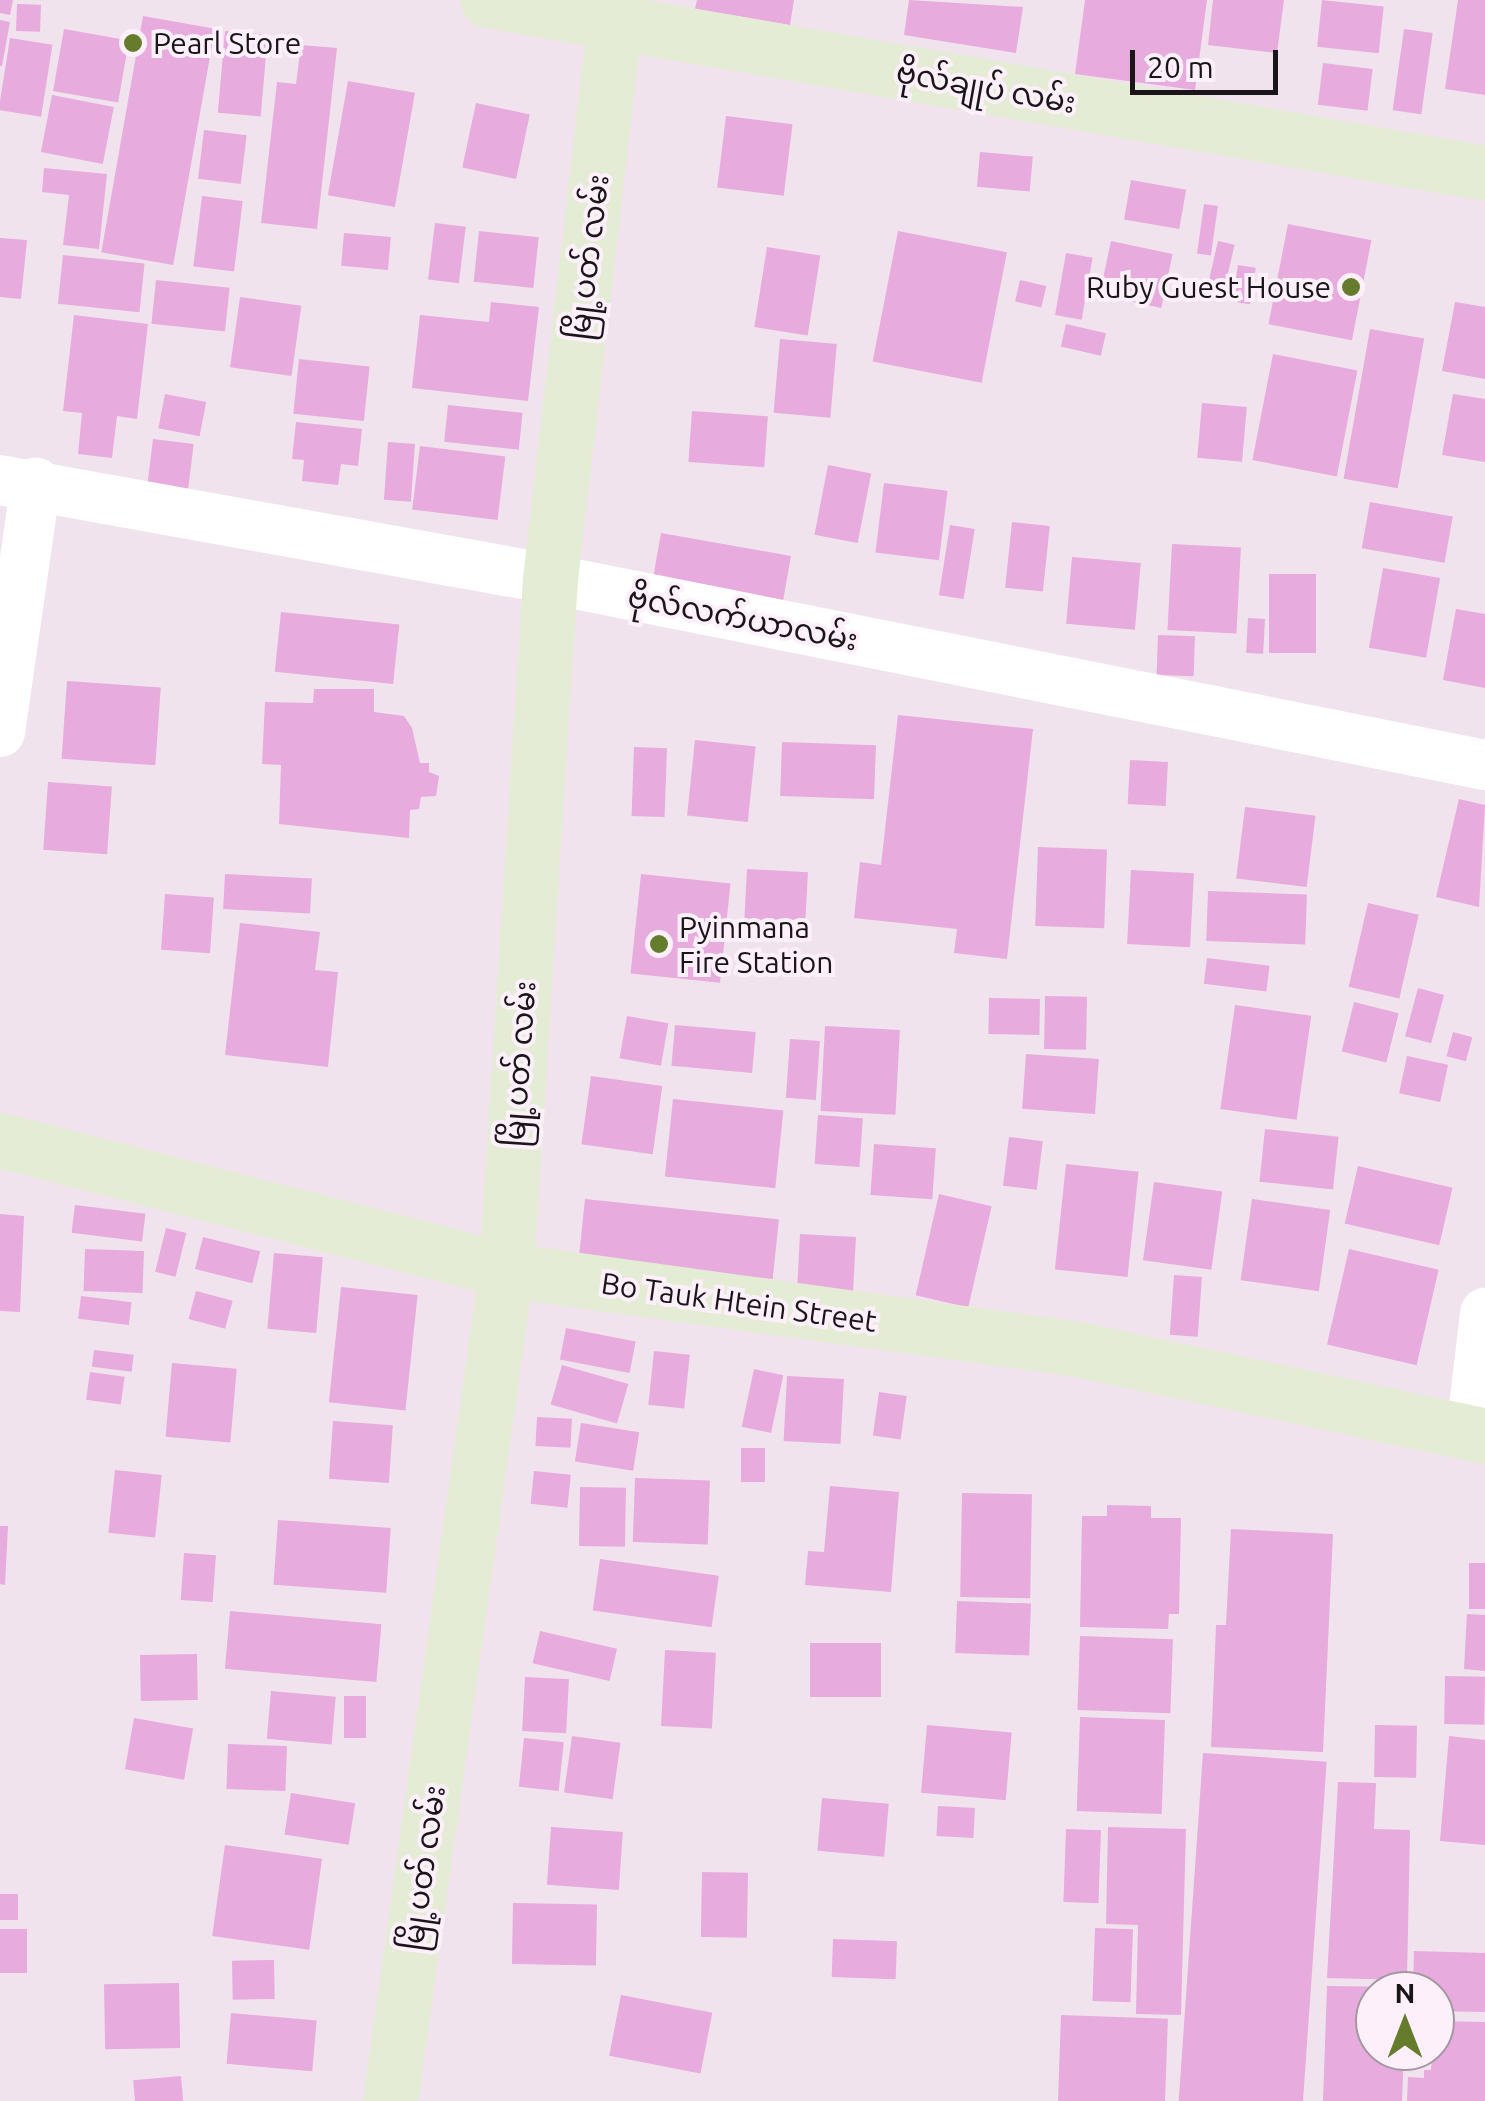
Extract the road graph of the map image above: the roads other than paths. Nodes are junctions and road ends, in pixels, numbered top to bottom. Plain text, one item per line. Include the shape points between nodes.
1 (487, 0) edge
2 (616, 12) edge
3 (1485, 173) edge
4 (18, 482) edge
5 (550, 579) junction
6 (0, 732) edge
7 (1485, 765) edge
8 (0, 1140) edge
9 (506, 1270) junction
10 (1485, 1313) edge
11 (1478, 1434) edge
12 (390, 2101) edge

1 - 2 street, ဗိုလ်ချုပ် လမ်း
2 - 3 street, ဗိုလ်ချုပ် လမ်း
2 - 5 street, မြို့ပတ် လမ်း
4 - 5 street, ဗိုလ်လက်ယာလမ်း
4 - 6 street
5 - 7 street, ဗိုလ်လက်ယာလမ်း
5 - 9 street, မြို့ပတ် လမ်း
8 - 9 street, Bo Tauk Htein Street
9 - 11 street, Bo Tauk Htein Street via 1072,1348
9 - 12 street, မြို့ပတ် လမ်း
10 - 11 street

